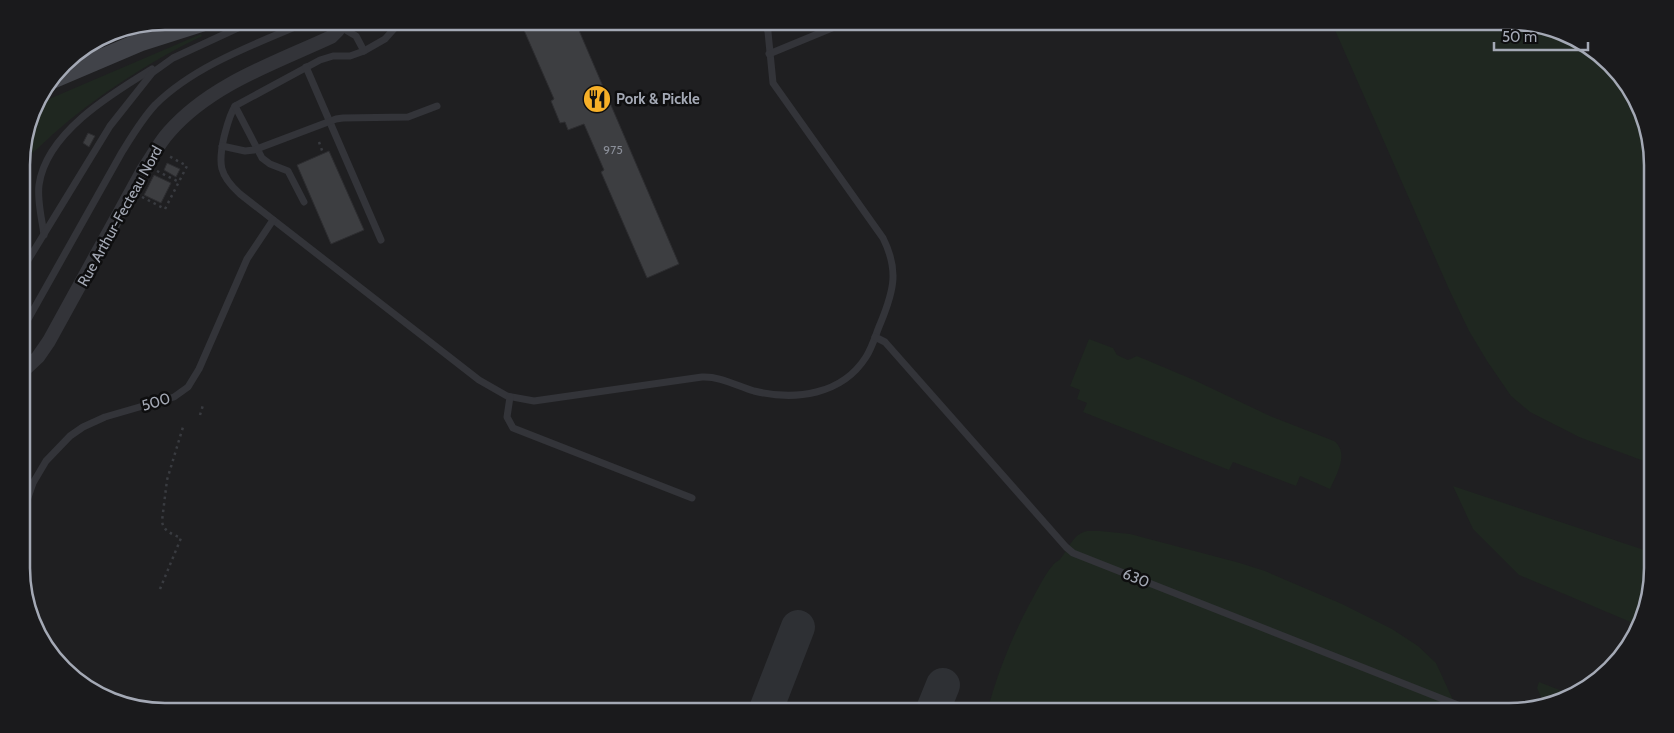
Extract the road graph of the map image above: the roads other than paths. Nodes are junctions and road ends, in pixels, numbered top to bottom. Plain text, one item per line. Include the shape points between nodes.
1 (158, 30) edge
2 (178, 30) edge
3 (234, 30) edge
4 (289, 30) edge
5 (336, 30) edge
6 (348, 30) edge
7 (393, 30) edge
8 (767, 30) edge
9 (827, 30) edge
10 (140, 42) junction
11 (364, 51) junction
12 (769, 54) junction
13 (173, 58) junction
14 (306, 67) junction
15 (65, 74) edge
16 (235, 106) junction
17 (437, 106) dead end
18 (329, 121) junction
19 (222, 146) junction
20 (256, 149) junction
21 (304, 202) dead end
22 (273, 220) junction
23 (44, 235) junction
24 (381, 240) dead end
25 (30, 257) edge
26 (30, 316) edge
27 (875, 336) junction
28 (30, 364) edge
29 (510, 397) junction
30 (30, 491) edge
31 (692, 498) dead end
32 (1450, 703) edge

1 - 10 street
2 - 10 street
3 - 13 lane
4 - 26 lane via 197,74 154,107 122,152
5 - 28 street, Rue Arthur-Fecteau Nord via 331,37 217,92 173,127 143,170 49,341
6 - 11 lane via 356,36
7 - 11 lane via 385,39
8 - 12 lane
9 - 12 lane
10 - 15 street
11 - 14 lane via 350,56 327,57
12 - 27 lane via 772,84 890,252 894,283
13 - 23 lane via 152,73 118,115
13 - 23 lane via 90,111 60,139 39,182
14 - 16 lane
14 - 18 lane
16 - 19 lane via 228,119
16 - 20 lane
17 - 18 lane via 408,117
18 - 20 lane
18 - 24 lane
19 - 20 lane via 245,151
19 - 22 lane via 221,167 225,178
20 - 21 lane via 266,162 292,175
22 - 29 lane via 478,380
22 - 30 lane, 500 via 247,259 188,387 174,397 105,417 83,427 46,461
23 - 25 lane
27 - 29 lane via 866,356 854,371 829,389 815,393 771,394 707,377 534,401
27 - 32 lane, 630 via 885,342 1073,553
29 - 31 lane via 507,417 513,428

